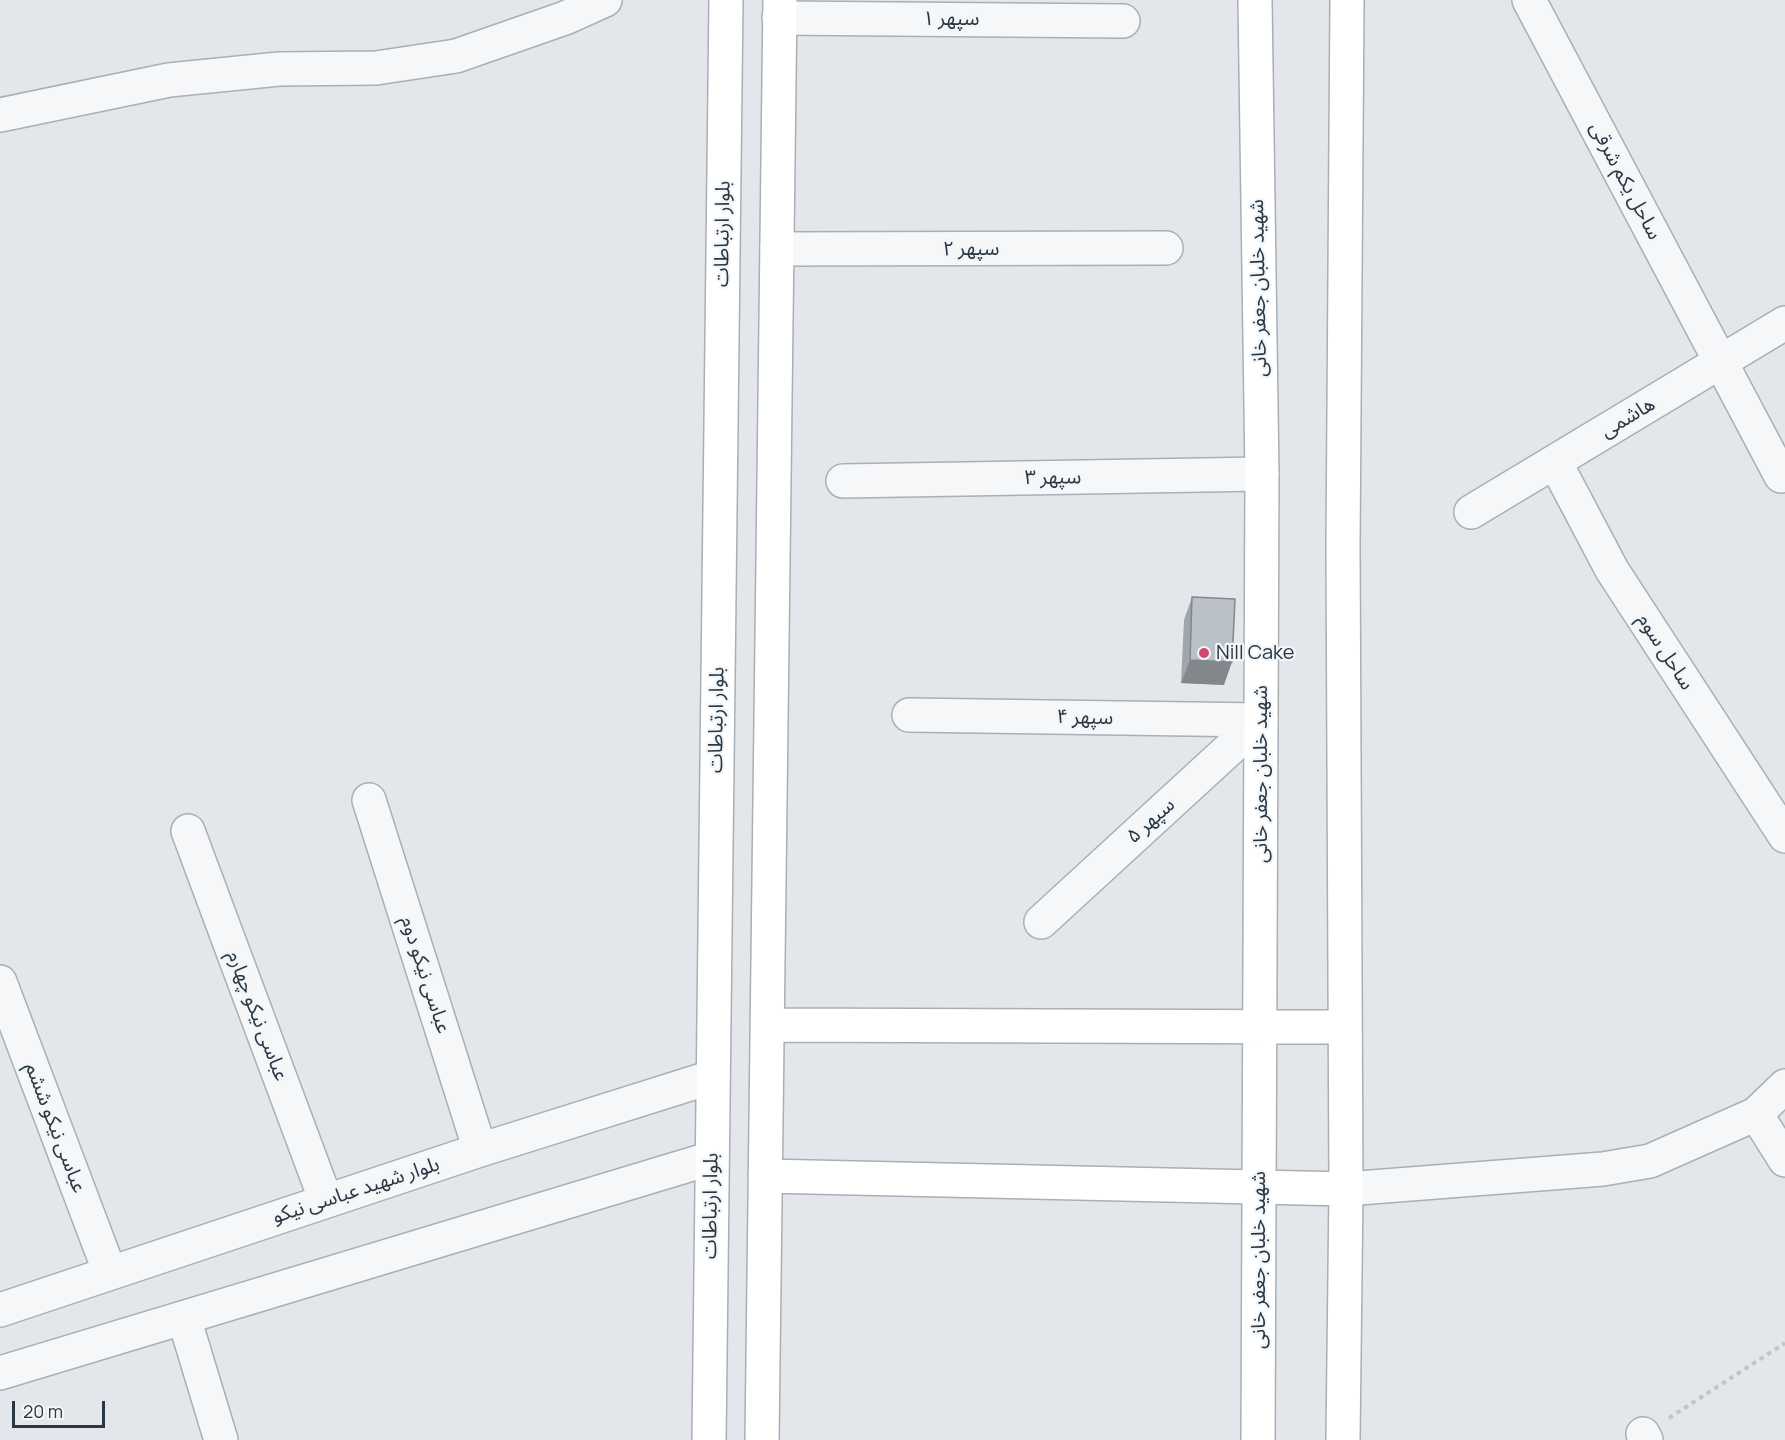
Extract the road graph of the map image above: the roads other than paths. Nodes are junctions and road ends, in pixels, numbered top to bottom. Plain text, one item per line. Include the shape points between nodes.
1 (605, 0) edge
2 (726, 0) edge
3 (1255, 0) edge
4 (1347, 0) edge
5 (1529, 0) edge
6 (779, 9) edge
7 (1123, 21) dead end
8 (0, 115) edge
9 (777, 249) junction
10 (1166, 249) dead end
11 (1785, 323) edge
12 (1720, 362) junction
13 (1555, 462) junction
14 (1262, 474) junction
15 (1781, 476) dead end
16 (843, 481) dead end
17 (1472, 513) dead end
18 (909, 715) dead end
19 (1261, 720) junction
20 (369, 800) dead end
21 (188, 831) dead end
22 (1785, 836) edge
23 (1041, 922) dead end
24 (0, 982) edge
25 (768, 1025) junction
26 (1259, 1027) junction
27 (1344, 1027) junction
28 (712, 1077) junction
29 (1785, 1086) edge
30 (1756, 1114) junction
31 (480, 1150) junction
32 (712, 1158) junction
33 (1785, 1160) edge
34 (765, 1176) junction
35 (1260, 1187) junction
36 (1346, 1189) junction
37 (326, 1201) junction
38 (110, 1273) junction
39 (0, 1310) edge
40 (184, 1318) junction
41 (0, 1373) edge
42 (221, 1440) edge
43 (709, 1440) edge
44 (762, 1440) edge
45 (1258, 1440) edge
46 (1343, 1440) edge

1 - 8 street via 456,56 376,68 279,69 169,80
2 - 28 street, بلوار ارتباطات
3 - 14 street, شهید خلبان جعفر خانی
4 - 27 street
5 - 12 street, ساحل یکم شرقی
6 - 7 street, سپهر ۱
6 - 9 street
9 - 10 street, سپهر ۲
9 - 25 street
11 - 12 street, هاشمی
12 - 13 street, هاشمی
12 - 15 street, ساحل یکم شرقی
13 - 17 street, هاشمی
13 - 22 street, ساحل سوم via 1612,570
14 - 16 street, سپهر ۳
14 - 19 street, شهید خلبان جعفر خانی
18 - 19 street, سپهر ۴
19 - 23 street, سپهر ۵
19 - 26 street, شهید خلبان جعفر خانی
20 - 31 street, عباسی نیکو دوم
21 - 37 street, عباسی نیکو چهارم
24 - 38 street, عباسی نیکو ششم
25 - 26 street
25 - 34 street
26 - 27 street
26 - 35 street, شهید خلبان جعفر خانی
27 - 36 street
28 - 31 street, بلوار شهید عباسی نیکو
28 - 32 street, بلوار ارتباطات
29 - 30 street
30 - 33 street
30 - 36 street via 1650,1161 1603,1169
31 - 37 street, بلوار شهید عباسی نیکو
32 - 40 street
32 - 43 street, بلوار ارتباطات
34 - 35 street
34 - 44 street
35 - 36 street
35 - 45 street, شهید خلبان جعفر خانی
36 - 46 street
37 - 38 street, بلوار شهید عباسی نیکو
38 - 39 street, بلوار شهید عباسی نیکو
40 - 41 street
40 - 42 street

